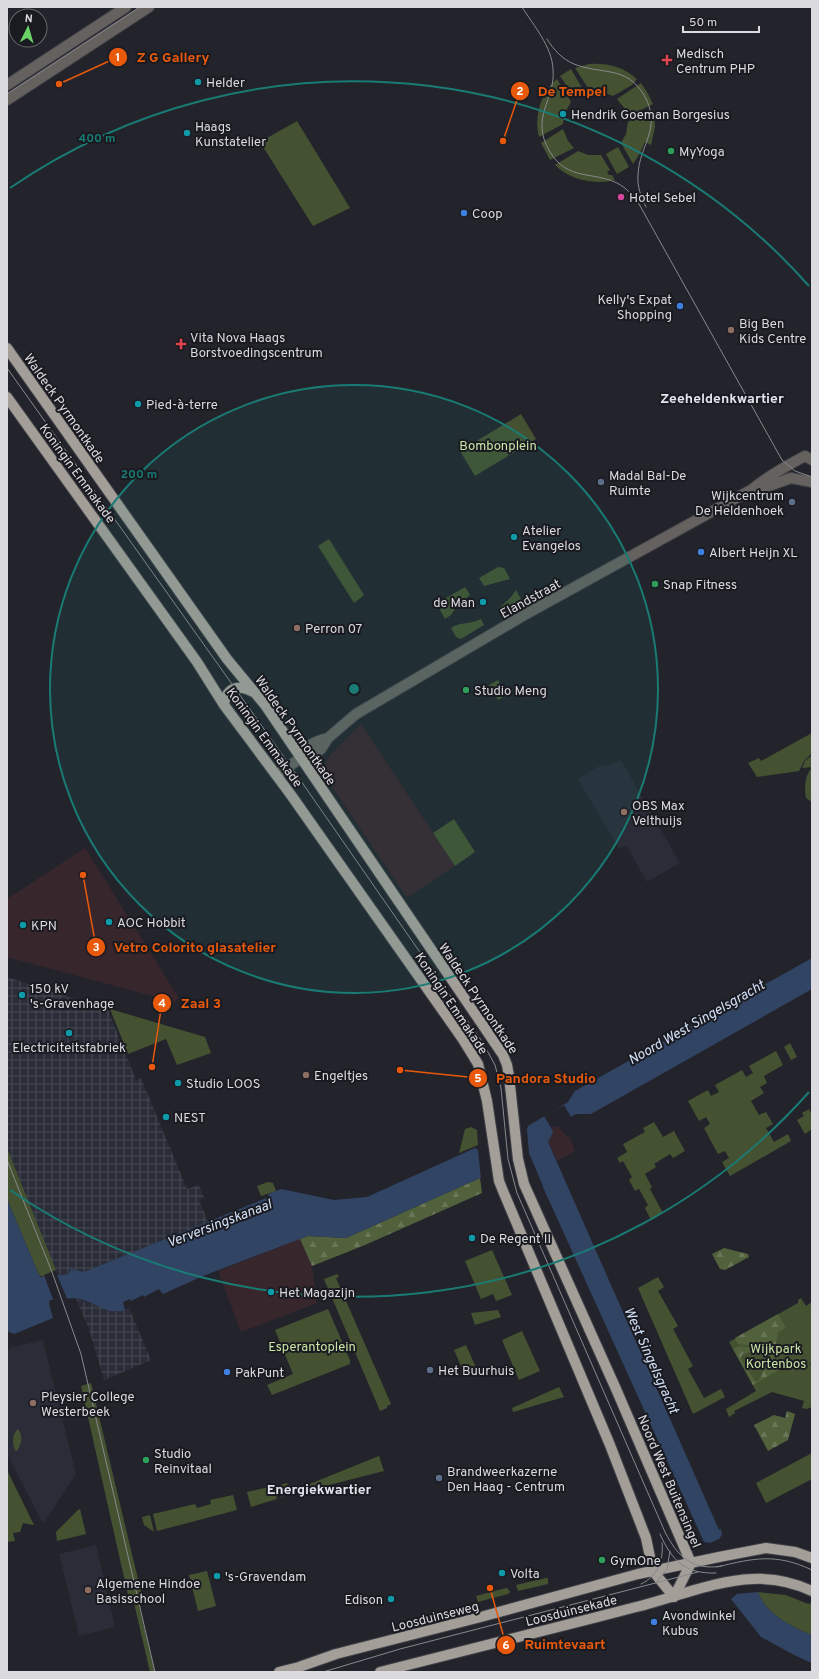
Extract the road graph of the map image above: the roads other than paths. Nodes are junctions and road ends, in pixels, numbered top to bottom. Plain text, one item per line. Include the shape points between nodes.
1 (126, 7) edge
2 (150, 7) edge
3 (7, 85) edge
4 (7, 100) edge
5 (7, 348) edge
6 (7, 397) edge
7 (808, 458) edge
8 (812, 482) edge
9 (751, 490) junction
10 (257, 694) junction
11 (224, 705) junction
12 (301, 758) junction
13 (276, 775) junction
14 (513, 1099) joint
15 (812, 1558) edge
16 (691, 1563) junction
17 (653, 1571) junction
18 (812, 1591) edge
19 (674, 1597) junction
20 (279, 1672) edge
21 (380, 1672) edge

1 - 3 street
2 - 4 street
5 - 10 main road, Waldeck Pyrmontkade via 227,659
6 - 11 main road, Koningin Emmakade via 197,662
7 - 9 street, Elandstraat via 762,480
8 - 9 street, Elandstraat via 791,478
9 - 12 street, Elandstraat via 499,630 356,714 328,738 321,749 310,757
10 - 11 main road via 242,687 234,688 227,693
10 - 12 main road, Waldeck Pyrmontkade
11 - 13 main road, Koningin Emmakade
12 - 13 street, Elandstraat
12 - 14 main road, Waldeck Pyrmontkade via 503,1055
13 - 17 main road, Koningin Emmakade via 478,1064 488,1101 499,1181 610,1445 646,1538
14 - 16 main road, Noord West Buitensingel via 518,1159 524,1184
15 - 16 main road, Loosduinseweg via 795,1552 766,1548
16 - 17 main road, Loosduinseweg
16 - 19 main road, Noord West Buitensingel
17 - 19 main road
17 - 20 main road, Loosduinseweg via 336,1654
18 - 19 main road via 788,1582 765,1579 736,1581
19 - 21 main road, Loosduinsekade

